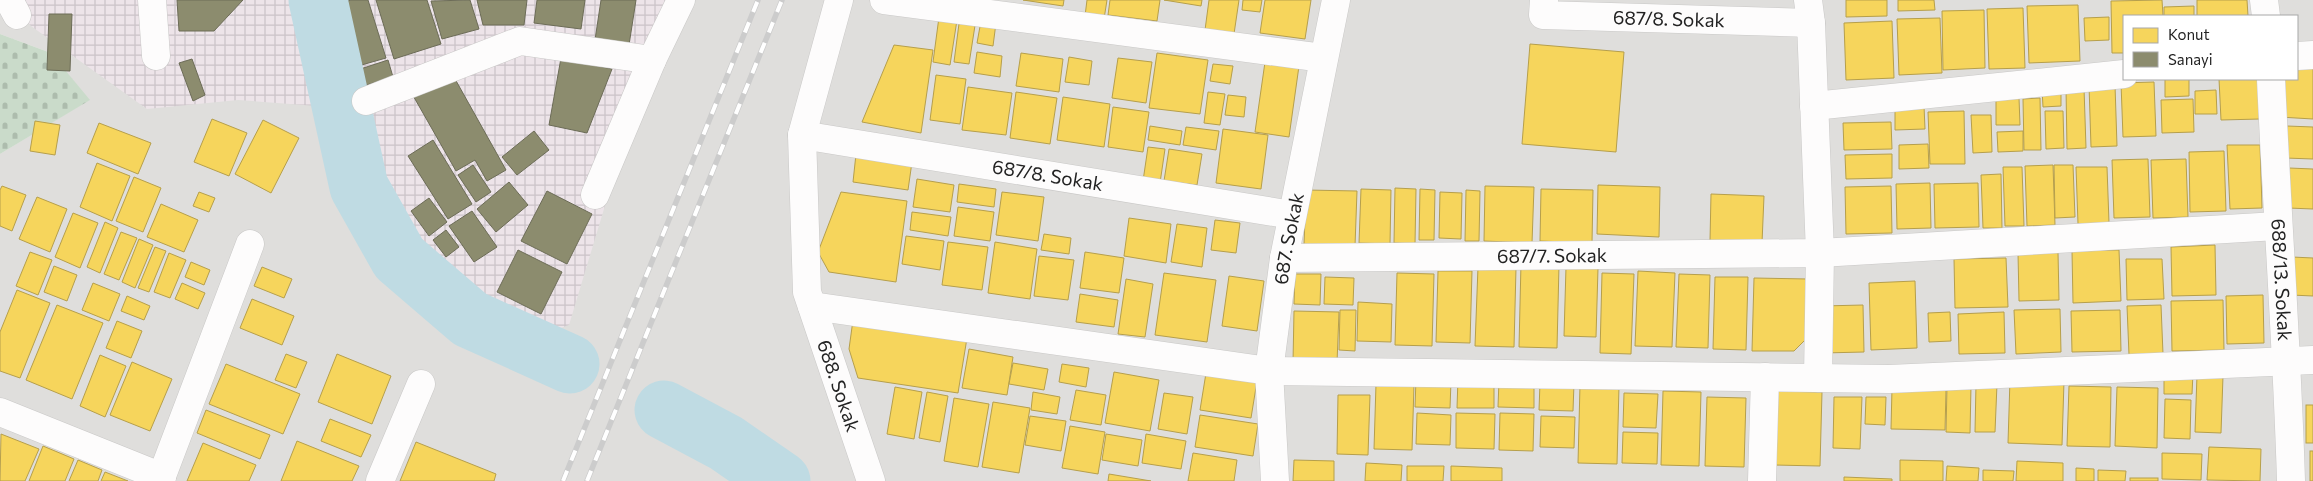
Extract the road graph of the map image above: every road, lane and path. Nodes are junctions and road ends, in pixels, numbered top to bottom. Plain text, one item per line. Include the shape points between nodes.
1 (152, 0) edge
2 (681, 0) edge
3 (839, 0) edge
4 (884, 0) edge
5 (1336, 0) edge
6 (1544, 0) edge
7 (2264, 0) edge
8 (1809, 11) edge
9 (2266, 15) edge
10 (2313, 55) edge
11 (156, 56) dead end
12 (2298, 56) edge
13 (1323, 58) junction
14 (652, 60) junction
15 (2123, 74) edge
16 (2271, 80) edge
17 (366, 101) dead end
18 (1814, 106) junction
19 (802, 136) junction
20 (595, 195) dead end
21 (1292, 215) junction
22 (2277, 226) junction
23 (250, 244) dead end
24 (1820, 253) junction
25 (1284, 258) junction
26 (810, 299) junction
27 (2300, 361) edge
28 (1269, 371) junction
29 (1765, 378) junction
30 (1818, 378) junction
31 (421, 384) dead end
32 (0, 412) edge
33 (161, 479) edge
34 (380, 481) edge
35 (871, 481) edge
36 (1274, 481) edge
37 (1762, 481) edge
38 (2291, 481) edge

1 - 11 street
2 - 14 street
3 - 19 street, 688. Sokak
4 - 13 street
5 - 13 street, 687. Sokak
6 - 8 street, 687/8. Sokak via 1543,15
7 - 9 street
8 - 18 street
10 - 12 street
13 - 21 street, 687. Sokak
14 - 17 street via 520,40
14 - 20 street
15 - 18 street
16 - 22 street, 688/13. Sokak
18 - 24 street
19 - 21 street, 687/8. Sokak
19 - 26 street, 688. Sokak
21 - 25 street, 687. Sokak
22 - 24 street, 687/7. Sokak
22 - 27 street, 688/13. Sokak
23 - 33 street
24 - 25 street, 687/7. Sokak
24 - 30 street
25 - 28 street, 687. Sokak
26 - 28 street
26 - 35 street, 688. Sokak
27 - 30 street via 1890,379
27 - 38 street, 688/13. Sokak
28 - 29 street
28 - 36 street, 687. Sokak
29 - 30 street
29 - 37 street
31 - 34 street
32 - 33 street

